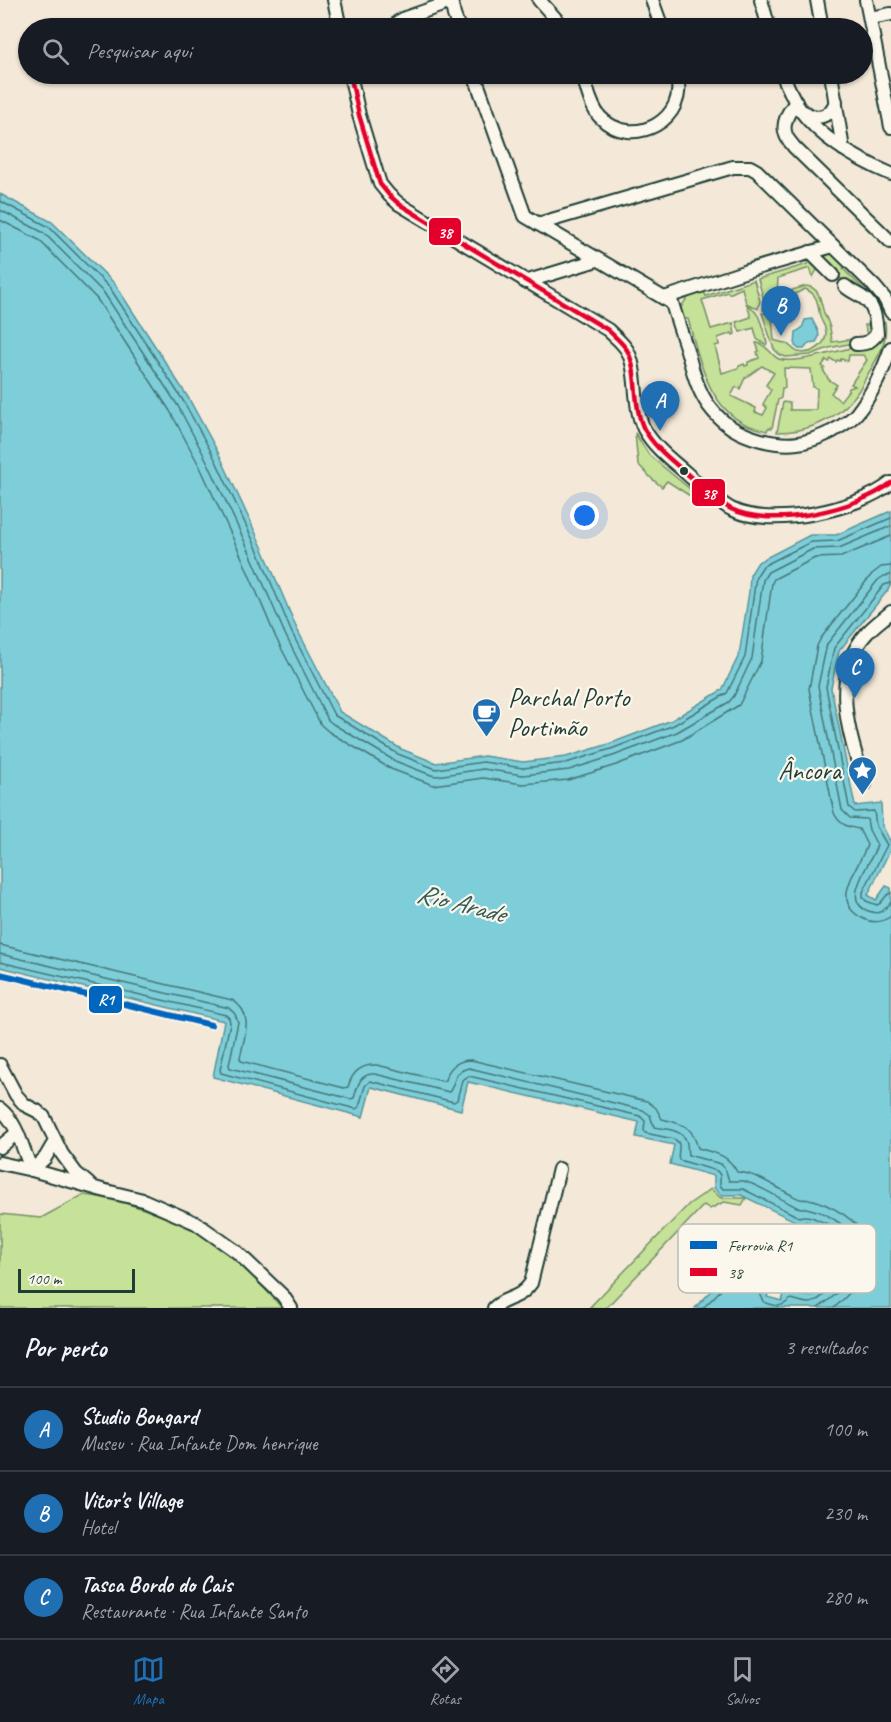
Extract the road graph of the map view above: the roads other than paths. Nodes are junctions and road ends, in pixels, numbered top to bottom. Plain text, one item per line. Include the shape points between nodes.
1 (334, 0) edge
2 (538, 0) edge
3 (652, 0) edge
4 (761, 0) edge
5 (817, 0) edge
6 (866, 0) edge
7 (451, 1) edge
8 (552, 6) edge
9 (891, 14) edge
10 (338, 18) edge
11 (405, 18) edge
12 (456, 18) edge
13 (658, 18) edge
14 (766, 18) edge
15 (820, 18) edge
16 (870, 18) joint
17 (873, 34) edge
18 (352, 84) edge
19 (478, 84) edge
20 (586, 84) edge
21 (679, 84) edge
22 (787, 84) edge
23 (833, 84) edge
24 (836, 101) junction
25 (798, 106) junction
26 (891, 127) edge
27 (843, 149) junction
28 (891, 174) edge
29 (538, 224) junction
30 (891, 242) edge
31 (833, 246) junction
32 (810, 252) junction
33 (597, 260) junction
34 (833, 275) dead end
35 (525, 282) junction
36 (845, 286) dead end
37 (664, 298) junction
38 (891, 312) edge
39 (891, 317) edge
40 (870, 323) junction
41 (856, 344) dead end
42 (891, 348) edge
43 (891, 483) edge
44 (891, 612) edge
45 (865, 784) dead end
46 (0, 1065) edge
47 (0, 1109) edge
48 (17, 1133) junction
49 (55, 1141) junction
50 (0, 1147) edge
51 (0, 1163) edge
52 (559, 1169) dead end
53 (32, 1170) junction
54 (94, 1188) junction
55 (494, 1307) edge
56 (291, 1308) edge

1 - 10 street
2 - 8 street
3 - 13 street
4 - 14 street
5 - 15 street
6 - 16 street
7 - 11 street
7 - 12 street
9 - 16 street
17 - 26 street
18 - 35 street via 380,184 389,195
19 - 29 street via 525,216
20 - 21 street via 597,114 612,126 630,132 645,130 668,116 675,107
22 - 25 street
23 - 24 street
24 - 25 street via 831,112 816,118
24 - 27 street
25 - 27 street
25 - 30 street via 787,114 785,134
27 - 28 street
29 - 31 street via 743,166 757,171
29 - 33 street
31 - 32 street
31 - 38 street via 874,286
32 - 34 street
32 - 37 street
33 - 35 street
33 - 37 street
35 - 43 street via 618,339 631,359 639,416 652,441 730,508 772,518 831,511 862,500
36 - 40 street via 873,308
37 - 42 street via 672,303 698,387 709,406 737,432 773,443 812,441 839,428 856,414
39 - 40 street
40 - 41 street via 877,334 865,345
44 - 45 street via 866,634 848,670 846,710
46 - 49 street via 16,1095 44,1118
47 - 48 street
48 - 50 street
48 - 53 street
49 - 53 street
49 - 54 street via 76,1173
51 - 53 street
52 - 55 street via 531,1284 518,1297
53 - 54 street
54 - 56 street via 143,1200 196,1223 237,1252

